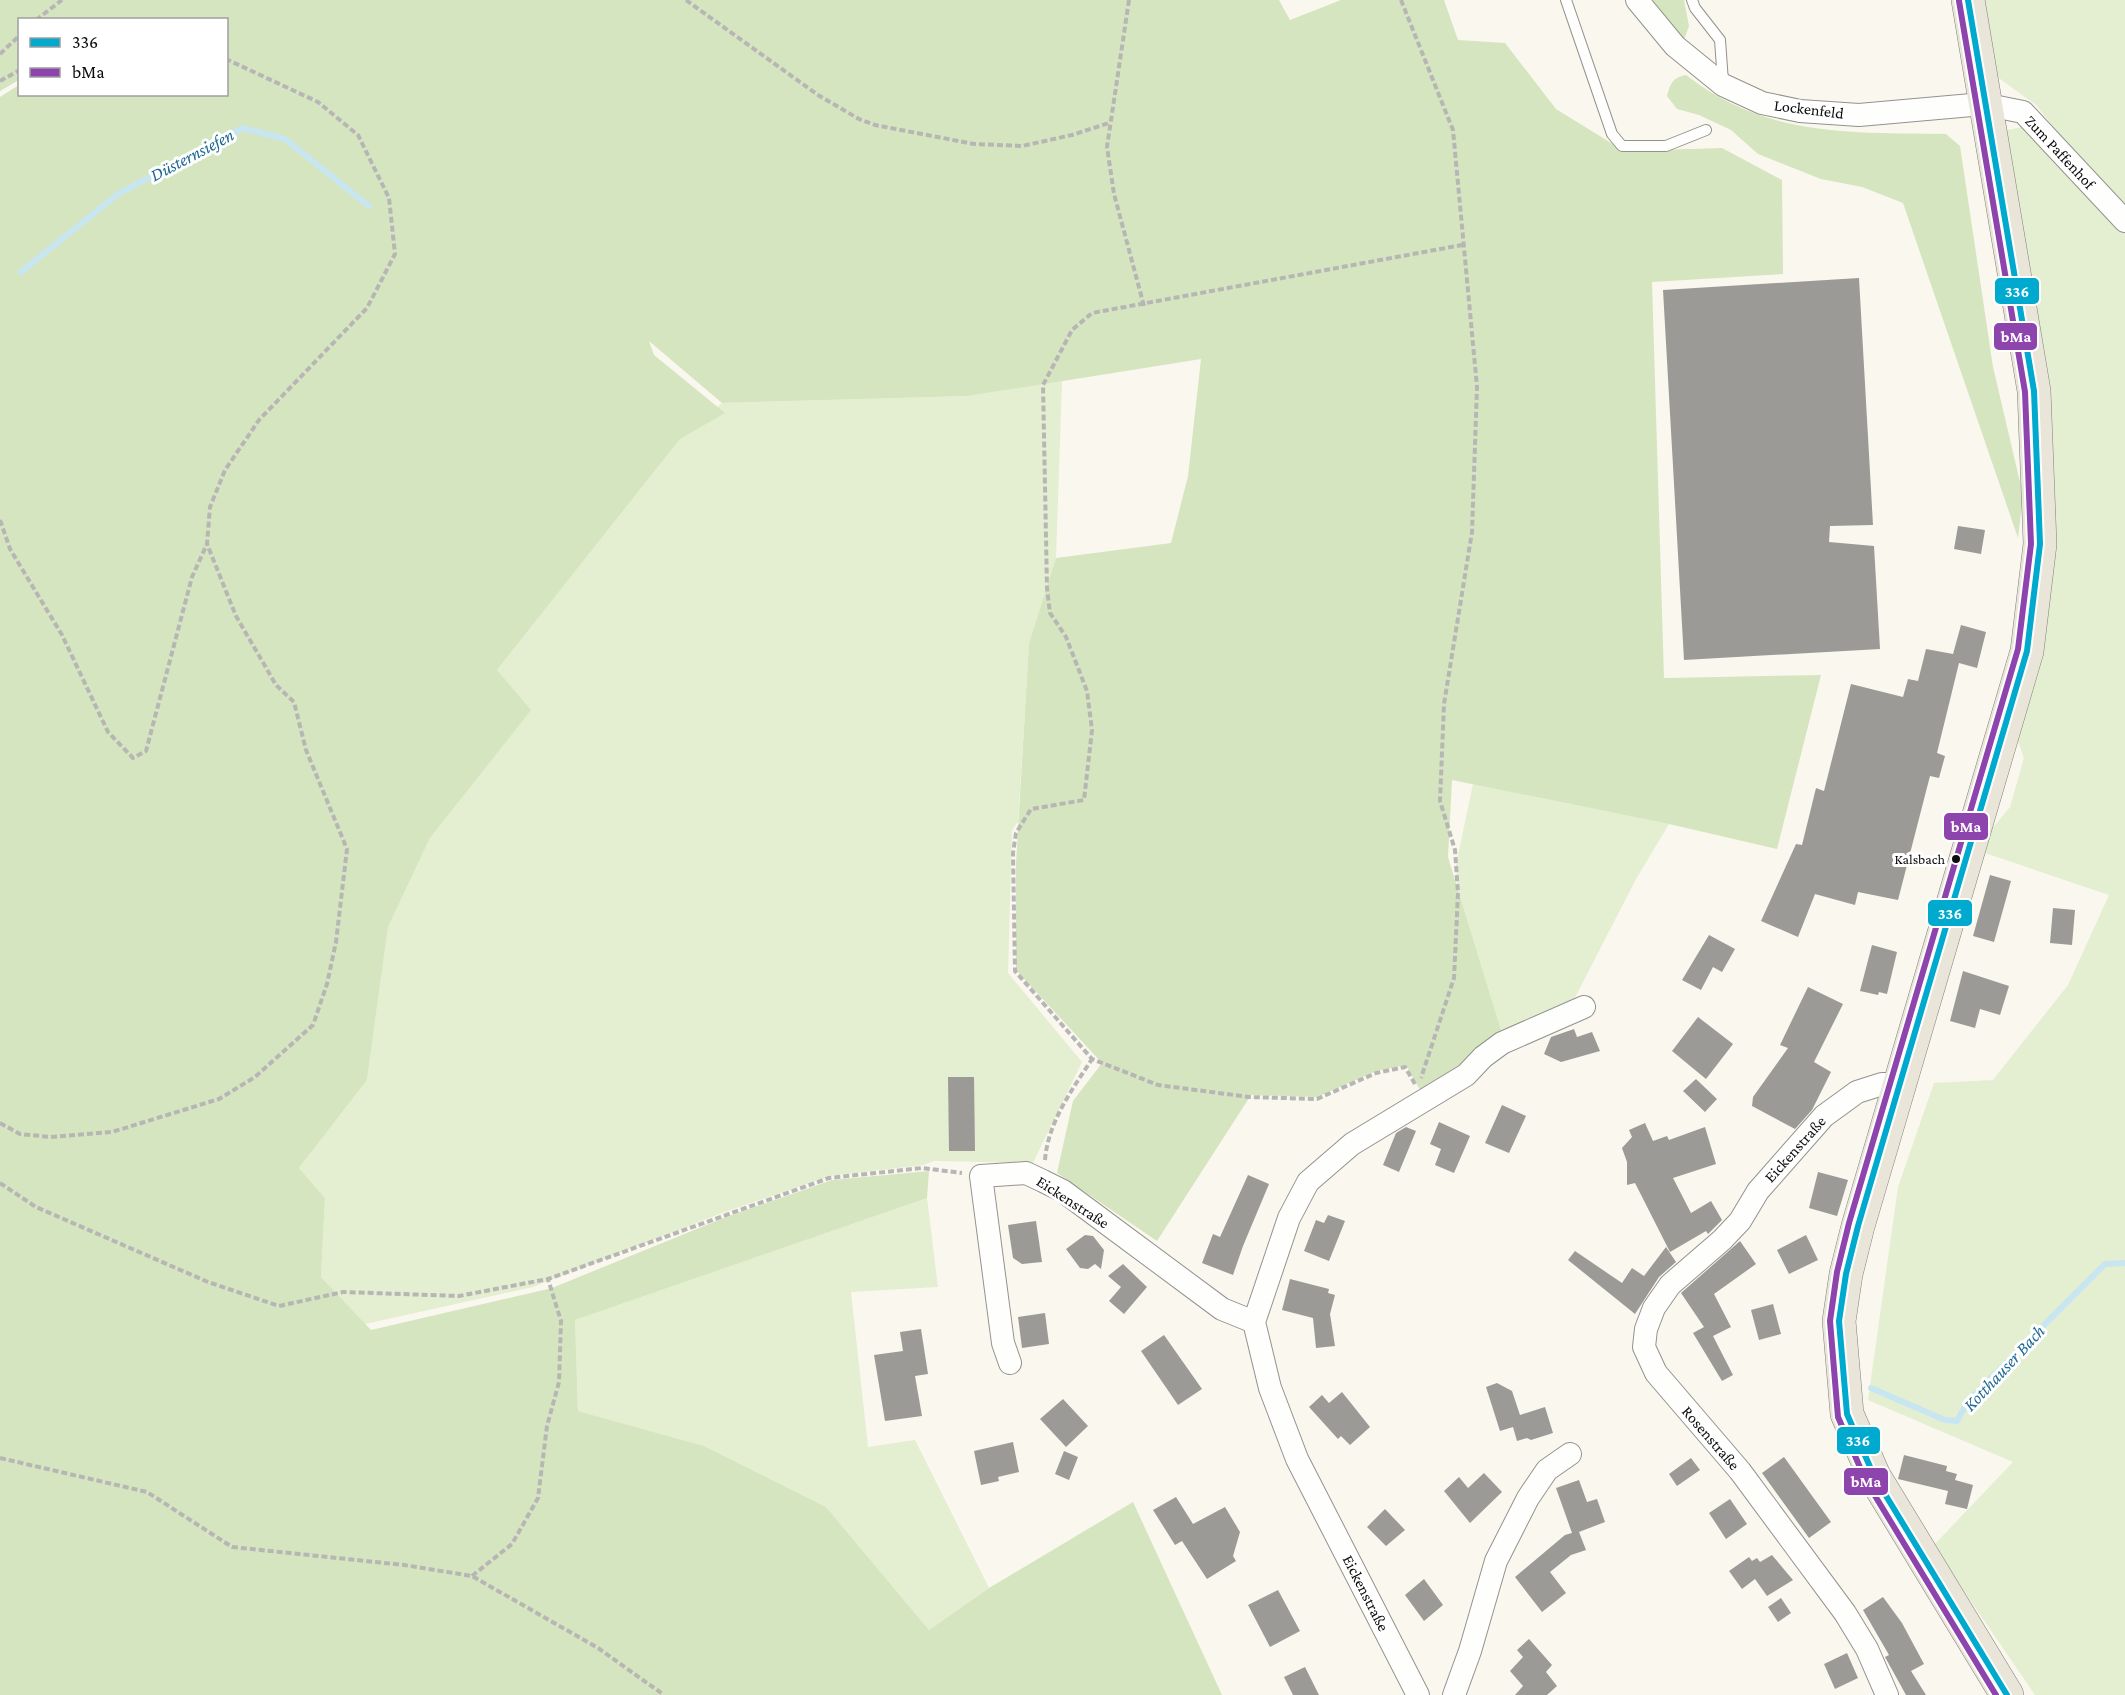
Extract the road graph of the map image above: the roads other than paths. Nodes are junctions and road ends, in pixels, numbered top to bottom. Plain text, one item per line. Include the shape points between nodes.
1 (1566, 0) edge
2 (1637, 0) edge
3 (1692, 0) edge
4 (1968, 0) edge
5 (1723, 85) junction
6 (1983, 104) junction
7 (1706, 130) dead end
8 (2125, 221) edge
9 (1584, 1007) dead end
10 (1899, 1084) junction
11 (1758, 1191) joint
12 (1254, 1322) junction
13 (1010, 1363) dead end
14 (1570, 1454) dead end
15 (1419, 1695) edge
16 (1454, 1695) edge
17 (1887, 1695) edge
18 (2007, 1695) edge

1 - 7 lane via 1612,134 1622,146 1666,146
2 - 5 street, Lockenfeld via 1675,46
3 - 5 lane via 1720,40
4 - 6 main road
5 - 6 street, Lockenfeld via 1762,103 1859,115
6 - 8 street, Zum Paffenhof via 2023,112
6 - 10 main road via 2034,391 2040,544 2027,651
9 - 12 street via 1502,1043 1466,1075 1352,1144 1308,1182 1289,1218
10 - 11 street, Eickenstraße via 1857,1092 1824,1116
10 - 18 main road via 1846,1274 1839,1321 1847,1413 1874,1476
11 - 17 street, Rosenstraße via 1740,1221 1670,1285 1654,1308 1644,1347 1656,1373 1740,1471 1845,1613 1867,1649
12 - 13 street, Eickenstraße via 1222,1309 1063,1191 1026,1173 981,1176
12 - 15 street, Eickenstraße via 1270,1388 1297,1459
14 - 16 street via 1547,1470 1496,1561

